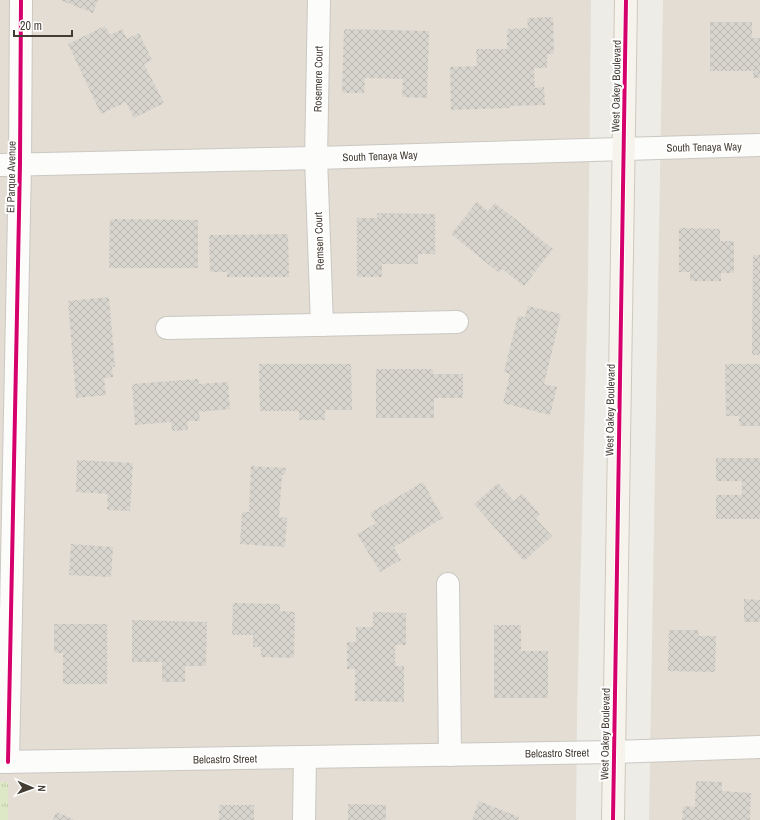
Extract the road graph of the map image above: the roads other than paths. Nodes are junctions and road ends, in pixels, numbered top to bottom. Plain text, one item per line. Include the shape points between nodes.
1 (21, 0) edge
2 (319, 0) edge
3 (626, 0) edge
4 (760, 146) edge
5 (624, 149) junction
6 (316, 158) junction
7 (10, 164) edge
8 (457, 322) dead end
9 (322, 325) junction
10 (167, 328) dead end
11 (448, 584) dead end
12 (760, 747) edge
13 (614, 752) junction
14 (450, 755) junction
15 (305, 757) junction
16 (4, 762) edge
17 (304, 820) edge
18 (613, 820) edge

1 - 7 street, El Parque Avenue
2 - 6 street, Rosemere Court
3 - 5 main road, West Oakey Boulevard
4 - 5 street, South Tenaya Way
5 - 6 street, South Tenaya Way
5 - 13 main road, West Oakey Boulevard
6 - 7 street, South Tenaya Way
6 - 9 street, Remsen Court
7 - 16 street, El Parque Avenue
8 - 9 street
9 - 10 street
11 - 14 street
12 - 13 street, Belcastro Street
13 - 14 street, Belcastro Street
13 - 18 main road, West Oakey Boulevard
14 - 15 street, Belcastro Street
15 - 16 street, Belcastro Street
15 - 17 street

